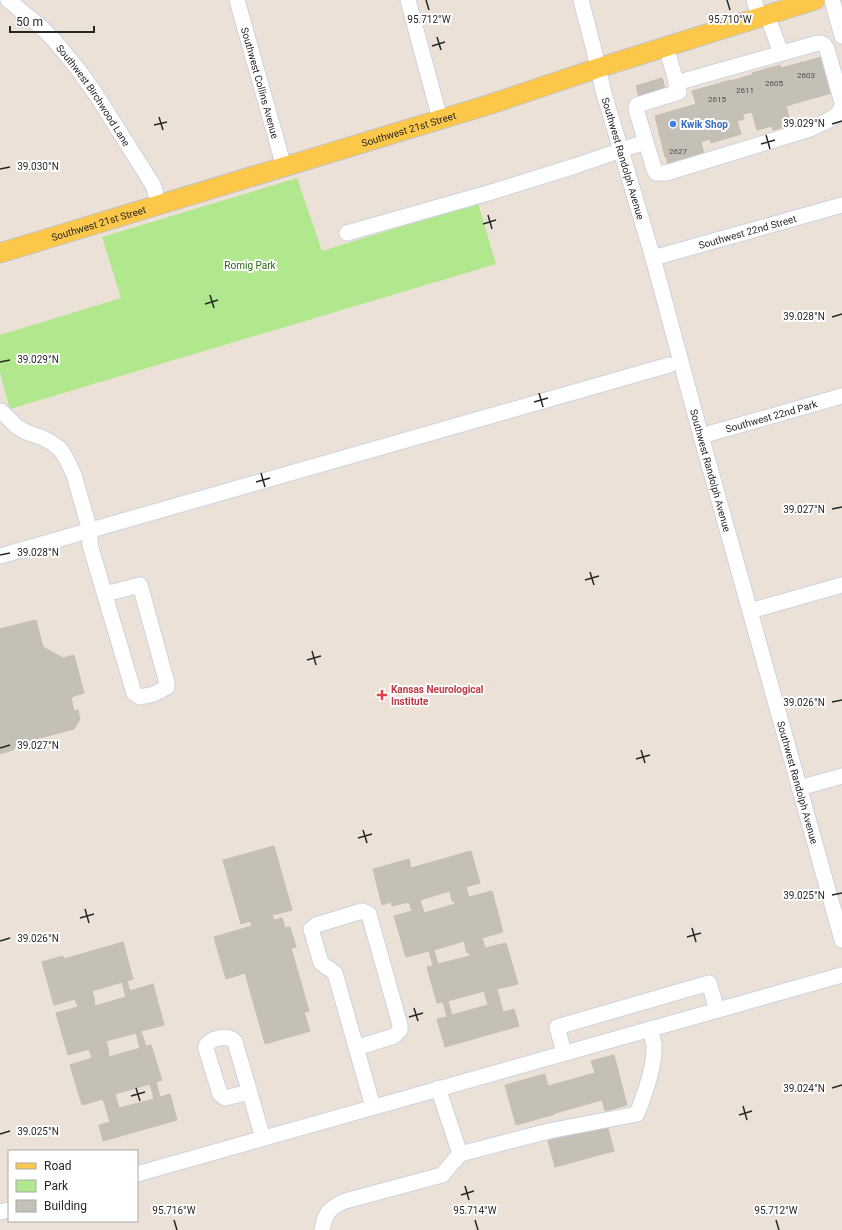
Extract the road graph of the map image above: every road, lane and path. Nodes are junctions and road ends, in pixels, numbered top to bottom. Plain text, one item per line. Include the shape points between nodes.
1 (8, 0) edge
2 (237, 0) edge
3 (408, 0) edge
4 (581, 0) edge
5 (815, 0) edge
6 (832, 0) edge
7 (760, 11) edge
8 (842, 36) edge
9 (666, 46) junction
10 (781, 53) junction
11 (598, 68) junction
12 (676, 83) junction
13 (842, 105) edge
14 (440, 119) junction
15 (645, 142) junction
16 (621, 150) junction
17 (284, 166) junction
18 (159, 205) junction
19 (842, 206) edge
20 (347, 233) dead end
21 (0, 253) edge
22 (653, 258) junction
23 (669, 365) dead end
24 (842, 396) edge
25 (0, 411) edge
26 (701, 436) junction
27 (90, 531) junction
28 (0, 556) edge
29 (842, 586) edge
30 (105, 594) junction
31 (750, 611) junction
32 (842, 776) edge
33 (799, 788) junction
34 (827, 888) junction
35 (842, 892) edge
36 (842, 940) edge
37 (842, 975) edge
38 (717, 1010) junction
39 (650, 1029) junction
40 (356, 1048) junction
41 (564, 1053) junction
42 (438, 1088) junction
43 (249, 1092) dead end
44 (373, 1107) junction
45 (262, 1138) junction
46 (460, 1154) junction
47 (138, 1174) edge
48 (322, 1230) edge

1 - 18 street, Southwest Birchwood Lane via 58,45 77,68 153,185
2 - 17 street, Southwest Collins Avenue
3 - 14 street
4 - 11 street, Southwest Randolph Avenue
5 - 7 main road, Southwest 21st Street
6 - 8 street
7 - 9 main road, Southwest 21st Street
7 - 10 street
9 - 11 main road, Southwest 21st Street
9 - 12 street
10 - 12 street
10 - 13 street via 818,43 825,45
11 - 14 main road, Southwest 21st Street
11 - 16 street, Southwest Randolph Avenue
12 - 15 street via 679,92 637,105 636,113
13 - 15 street via 840,112 810,128 666,172 656,173
14 - 17 main road, Southwest 21st Street
15 - 16 street
16 - 20 street via 495,191
16 - 22 street, Southwest Randolph Avenue
17 - 18 main road, Southwest 21st Street
18 - 21 main road, Southwest 21st Street
19 - 22 street, Southwest 22nd Street
22 - 26 street, Southwest Randolph Avenue
23 - 27 street
24 - 26 street, Southwest 22nd Park
25 - 27 street via 16,426 43,438 60,450 74,475
26 - 31 street, Southwest Randolph Avenue
27 - 28 street
27 - 30 street via 90,545
29 - 31 street
30 - 30 street via 134,693 140,697 154,694 167,687 140,585
31 - 33 street, Southwest Randolph Avenue
32 - 33 street
33 - 34 street, Southwest Randolph Avenue
34 - 35 street
34 - 36 street, Southwest Randolph Avenue
37 - 38 street
38 - 39 street
38 - 41 street via 709,983 557,1027
39 - 41 street
39 - 46 street via 654,1042 654,1061 637,1114 548,1131
40 - 40 street via 335,973 321,963 311,929 316,925 362,911 369,914 400,1030 394,1036
40 - 44 street
41 - 42 street
42 - 44 street
42 - 46 street
43 - 45 street
44 - 45 street
45 - 47 street
46 - 48 street via 442,1175 345,1201 332,1207

